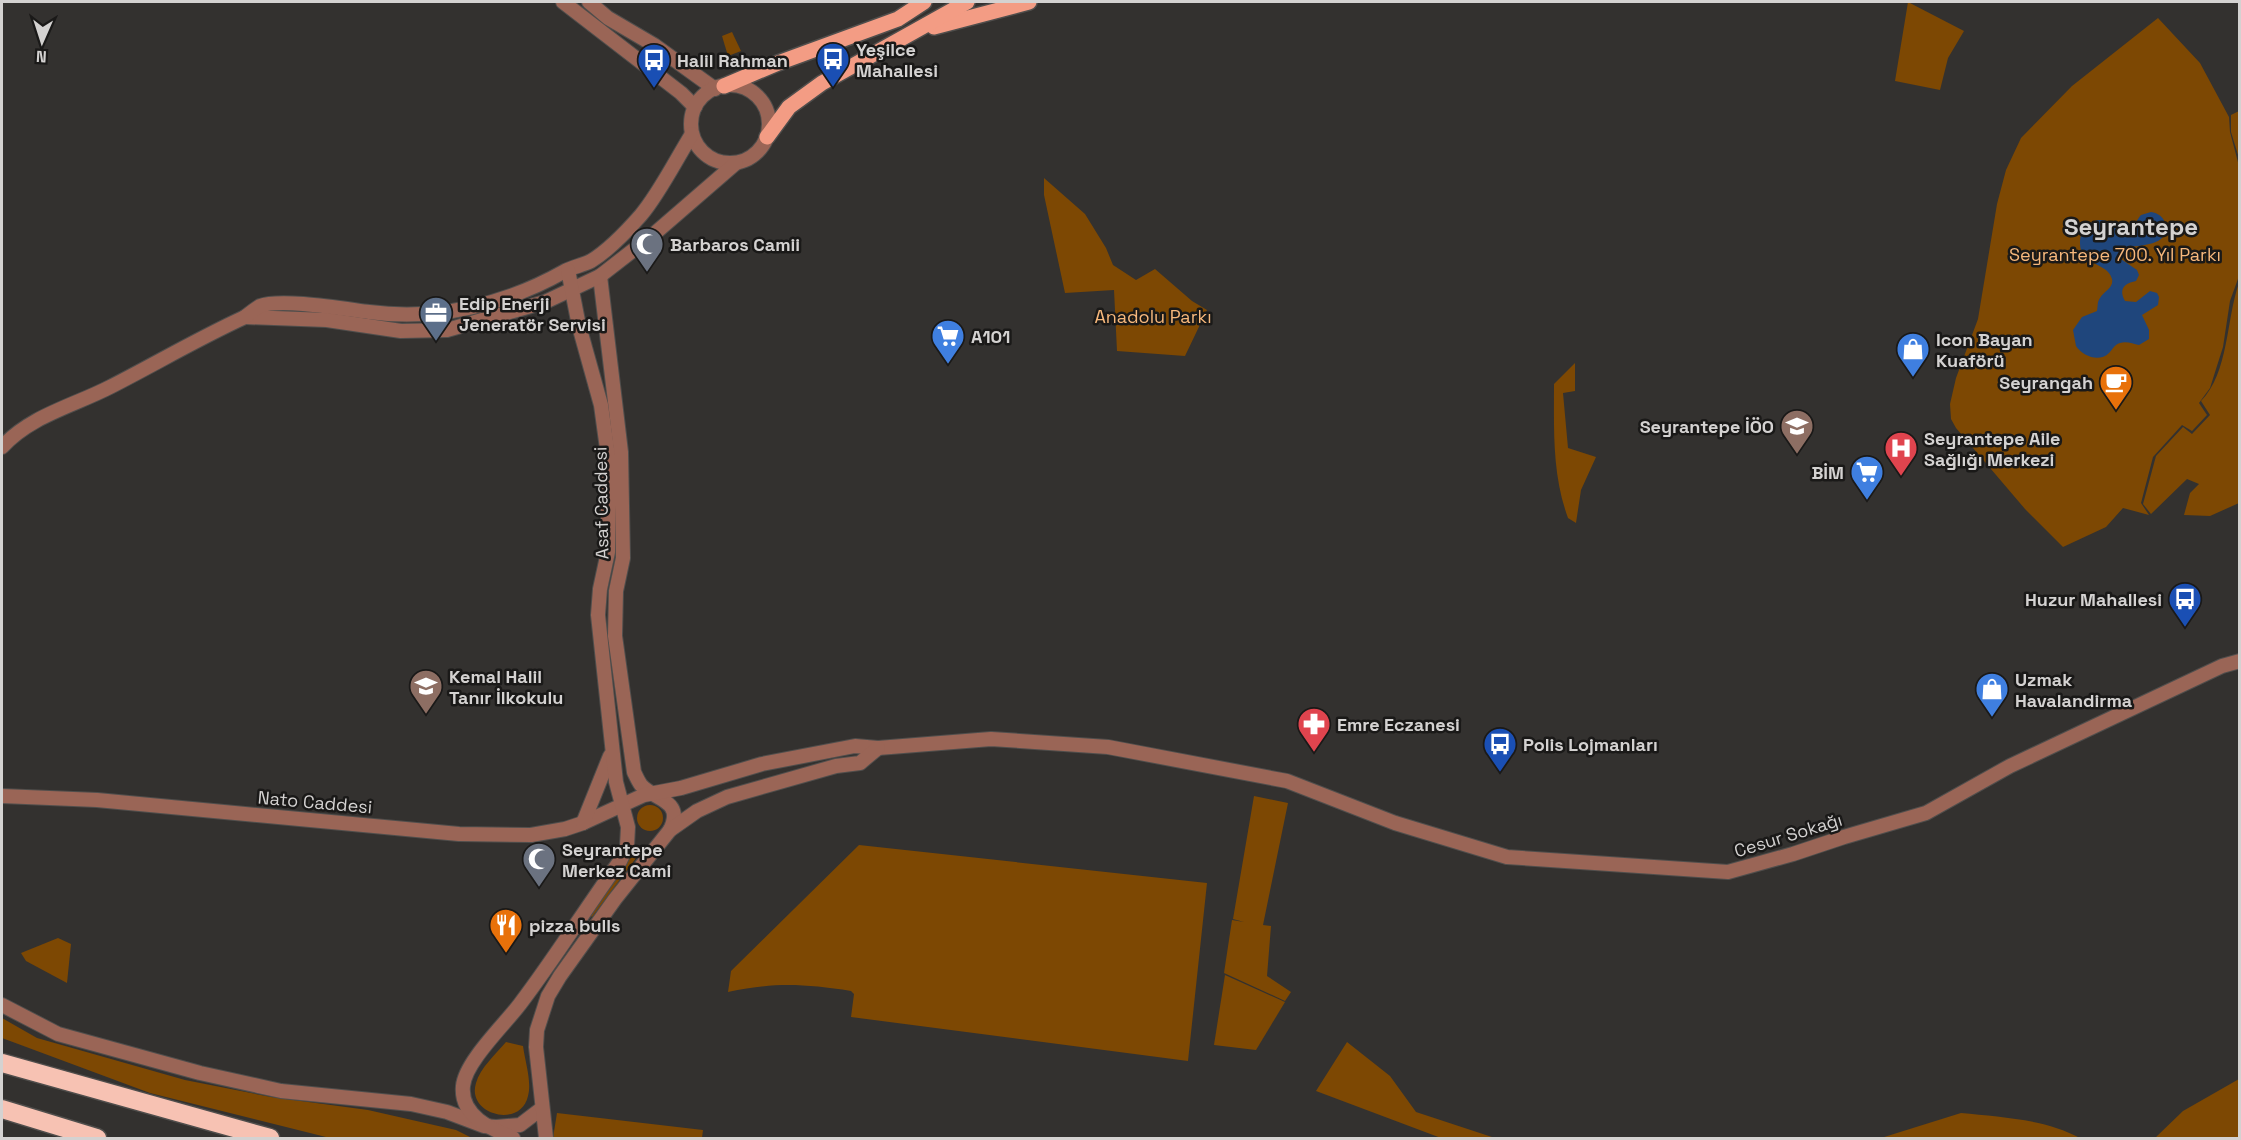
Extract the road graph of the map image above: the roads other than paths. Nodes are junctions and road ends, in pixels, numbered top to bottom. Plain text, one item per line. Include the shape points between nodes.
1 (563, 2) edge
2 (589, 2) edge
3 (924, 2) edge
4 (967, 2) edge
5 (1029, 2) edge
6 (905, 35) junction
7 (720, 87) junction
8 (695, 106) junction
9 (692, 134) junction
10 (767, 137) junction
11 (736, 163) junction
12 (568, 270) junction
13 (600, 276) junction
14 (572, 289) junction
15 (245, 317) junction
16 (2, 447) edge
17 (614, 454) junction
18 (2240, 661) edge
19 (878, 748) junction
20 (612, 751) junction
21 (653, 793) junction
22 (2, 796) edge
23 (621, 806) junction
24 (583, 823) junction
25 (670, 830) junction
26 (2, 1005) edge
27 (2, 1063) edge
28 (2, 1073) edge
29 (124, 1098) junction
30 (2, 1109) edge
31 (541, 1109) junction
32 (484, 1126) junction
33 (97, 1138) edge
34 (270, 1138) edge
35 (513, 1138) edge
36 (546, 1138) edge

1 - 8 street
2 - 7 street via 608,18
3 - 7 main road via 898,19
4 - 6 main road
5 - 6 main road
6 - 10 main road via 789,107
7 - 8 street
7 - 10 street via 733,85 759,98 769,118
8 - 9 street
9 - 11 street via 697,147 707,156
9 - 12 street via 642,214 590,261
10 - 11 street via 756,154
11 - 13 street
12 - 14 street, Asaf Caddesi
12 - 15 street via 546,283 493,303 430,315 288,304 261,306
13 - 14 street
13 - 17 street, Asaf Caddesi
14 - 15 street via 545,302 447,330 401,331 327,320
14 - 17 street, Asaf Caddesi
15 - 16 street via 15,432
17 - 20 street, Asaf Caddesi via 608,552 598,604
17 - 21 street, Asaf Caddesi via 622,558 616,591 615,636 634,772 640,784
18 - 19 street, Cesur Sokağı via 2098,723 1926,813 1728,872 1508,857 1395,823 1287,781 1108,747 991,740
19 - 21 street, Nato Caddesi via 855,746 762,764
19 - 25 street via 860,763 836,766 727,797
20 - 23 street, Asaf Caddesi
20 - 24 street
21 - 23 street, Nato Caddesi via 635,797
21 - 25 street, Asaf Caddesi via 672,809
22 - 24 street, Nato Caddesi via 97,800 459,834 531,835
23 - 24 street, Nato Caddesi
23 - 32 street, Asaf Caddesi via 628,842 620,861 467,1072 465,1101
25 - 31 street via 615,899 548,996 537,1030
26 - 32 street via 58,1034 200,1073 281,1091 411,1104
27 - 29 highway
28 - 29 highway via 50,1087
29 - 34 highway
30 - 33 highway
31 - 32 street via 519,1125
31 - 36 street
32 - 35 street

